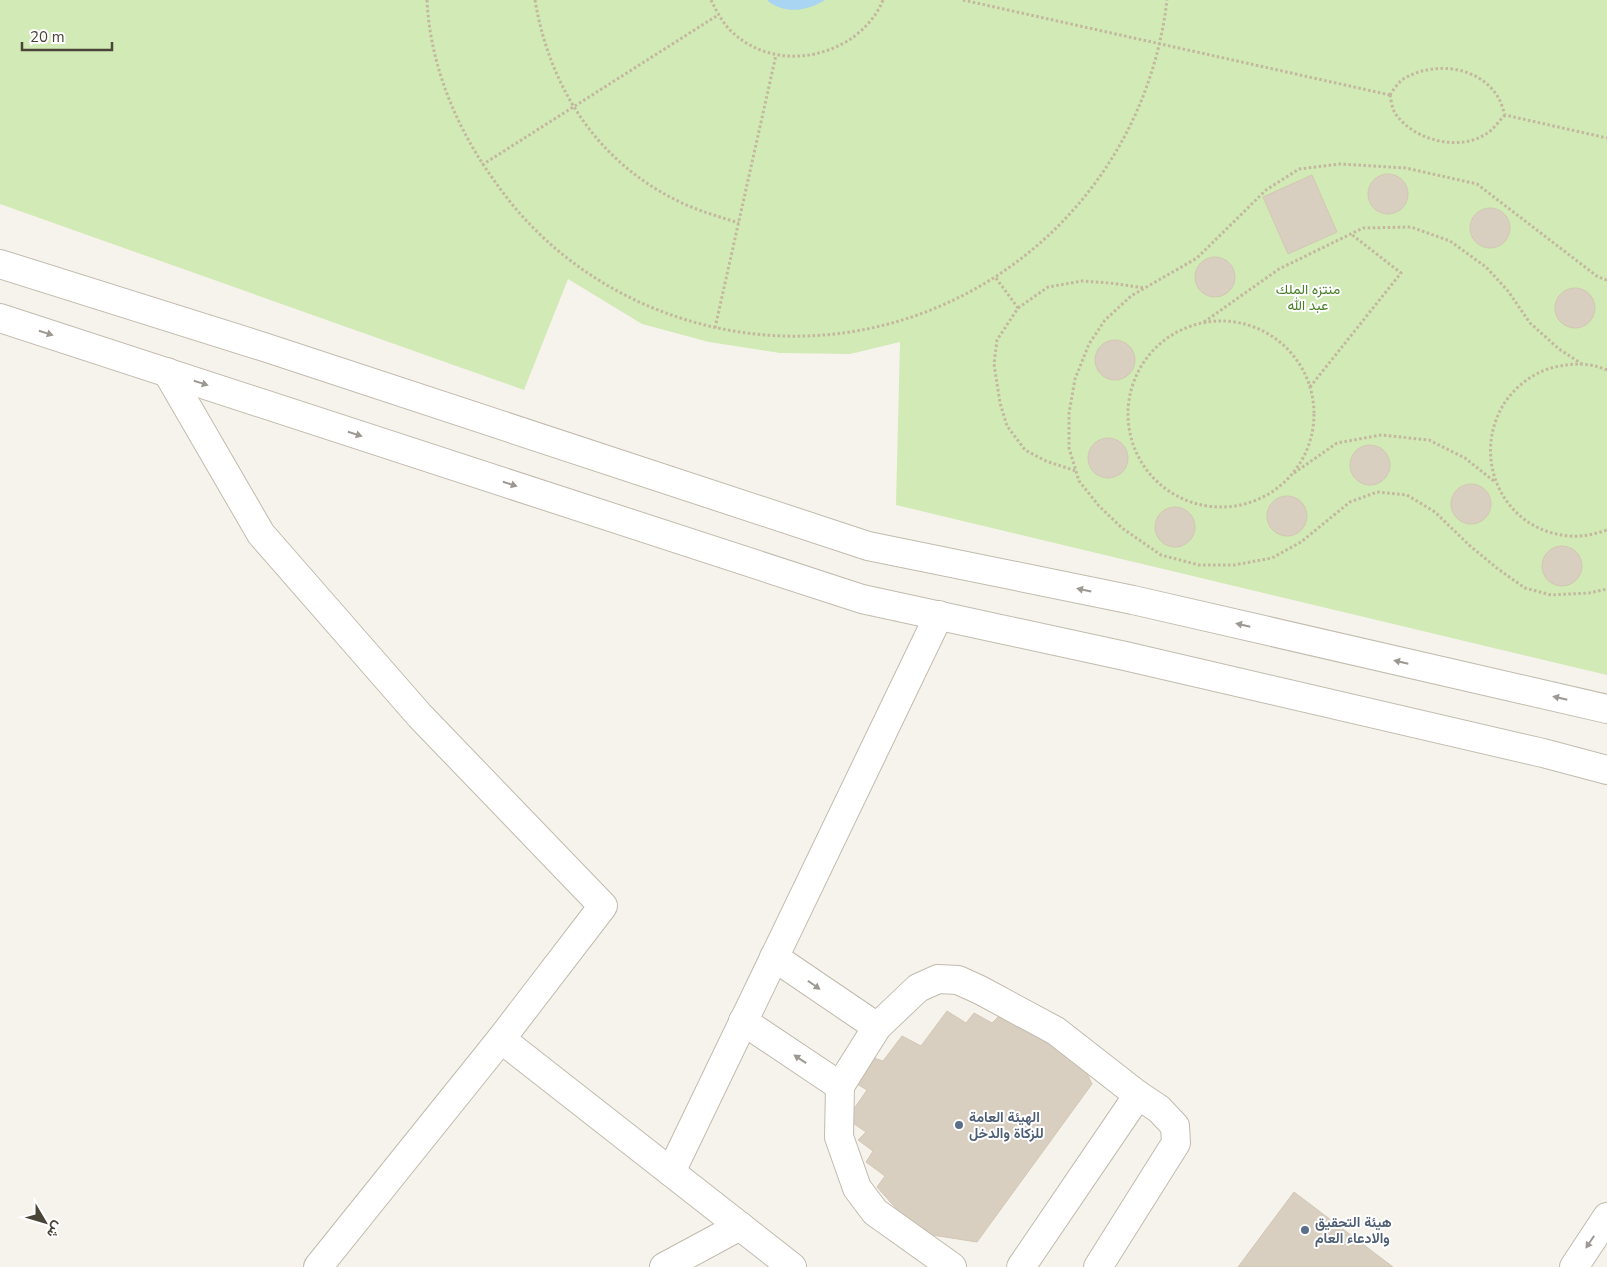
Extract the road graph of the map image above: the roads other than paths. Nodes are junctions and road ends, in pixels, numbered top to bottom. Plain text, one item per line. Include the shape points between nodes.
1 (0, 264) edge
2 (0, 318) edge
3 (167, 372) junction
4 (940, 616) junction
5 (1607, 709) edge
6 (1607, 770) edge
7 (774, 957) junction
8 (743, 1021) junction
9 (877, 1027) junction
10 (502, 1039) junction
11 (840, 1086) junction
12 (1138, 1095) junction
13 (671, 1172) junction
14 (1607, 1217) edge
15 (740, 1226) junction
16 (318, 1267) edge
17 (664, 1267) edge
18 (792, 1267) edge
19 (952, 1267) edge
20 (1021, 1267) edge
21 (1098, 1267) edge
22 (1574, 1267) edge

5 -> 1 street via 1133,600 868,546 274,350
2 -> 3 street
3 -> 4 street via 862,599
3 - 10 street via 262,534 420,716 603,906
4 - 6 street via 1154,662
4 - 7 street
7 - 8 street
7 -> 9 street
11 -> 8 street
8 - 13 street
9 - 11 street
9 - 12 street via 918,988 938,979 958,980 1056,1032
10 - 13 street
10 - 16 street
11 - 19 street via 839,1136 857,1188 875,1212
12 - 20 street
12 - 21 street via 1159,1109 1175,1126 1176,1143
13 - 15 street
14 -> 22 street
15 - 17 street
15 - 18 street

